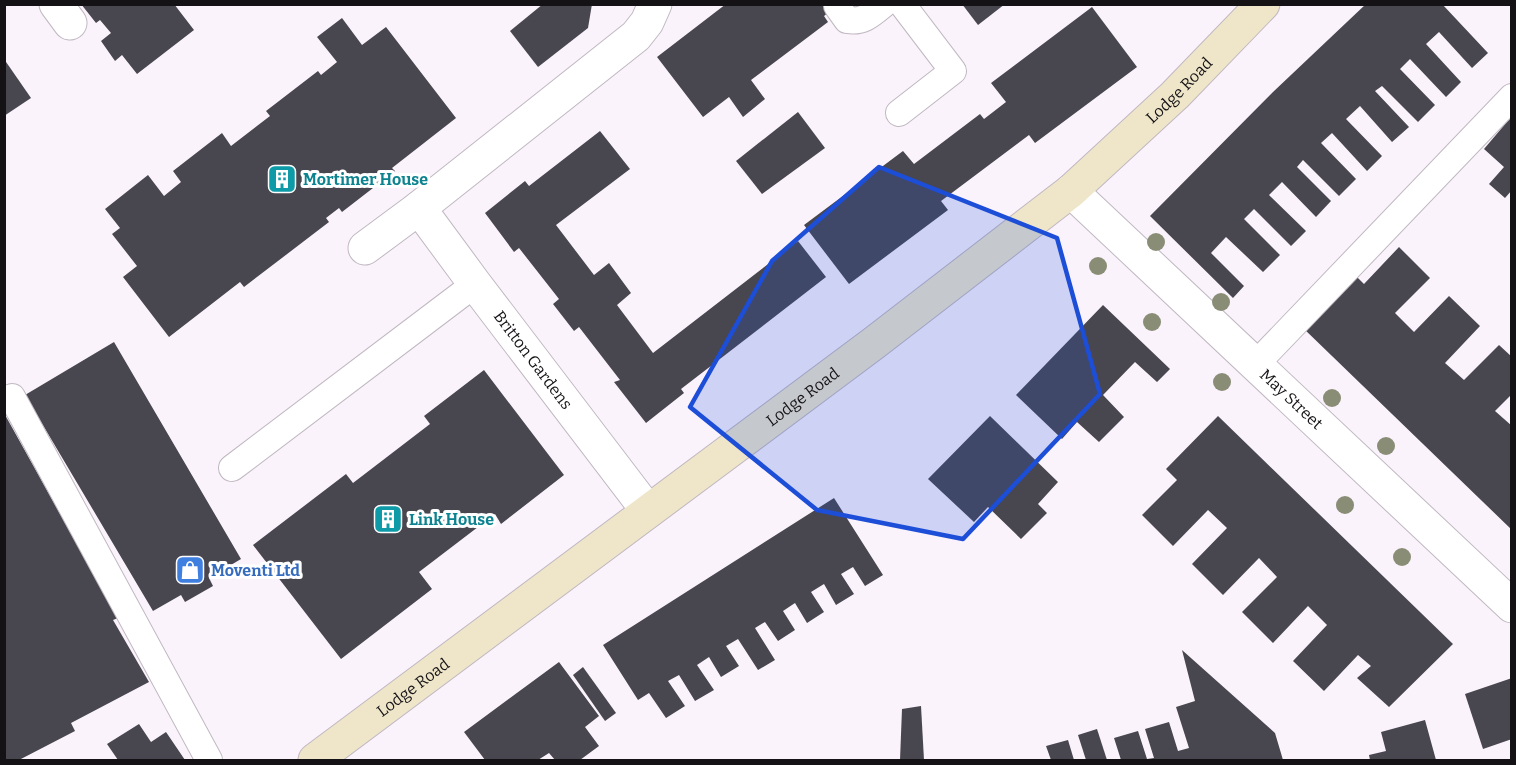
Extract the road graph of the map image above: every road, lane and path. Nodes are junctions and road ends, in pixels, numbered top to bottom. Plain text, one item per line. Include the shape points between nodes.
1 (655, 4) edge
2 (884, 4) edge
3 (902, 4) edge
4 (1263, 4) edge
5 (837, 6) dead end
6 (1512, 97) edge
7 (899, 113) dead end
8 (1071, 191) junction
9 (420, 208) junction
10 (365, 249) dead end
11 (475, 284) junction
12 (1256, 365) junction
13 (12, 397) dead end
14 (232, 468) dead end
15 (648, 511) junction
16 (1512, 606) edge
17 (209, 760) edge
18 (315, 760) edge

1 - 9 street via 636,36
2 - 5 lane via 857,22 847,20
3 - 7 lane via 953,71
4 - 8 main road, Lodge Road via 1175,95
6 - 12 lane
8 - 12 street, May Street
8 - 15 main road, Lodge Road
9 - 10 street
9 - 11 street, Britton Gardens
11 - 14 lane
11 - 15 street, Britton Gardens
12 - 16 street, May Street
13 - 17 lane
15 - 18 main road, Lodge Road

